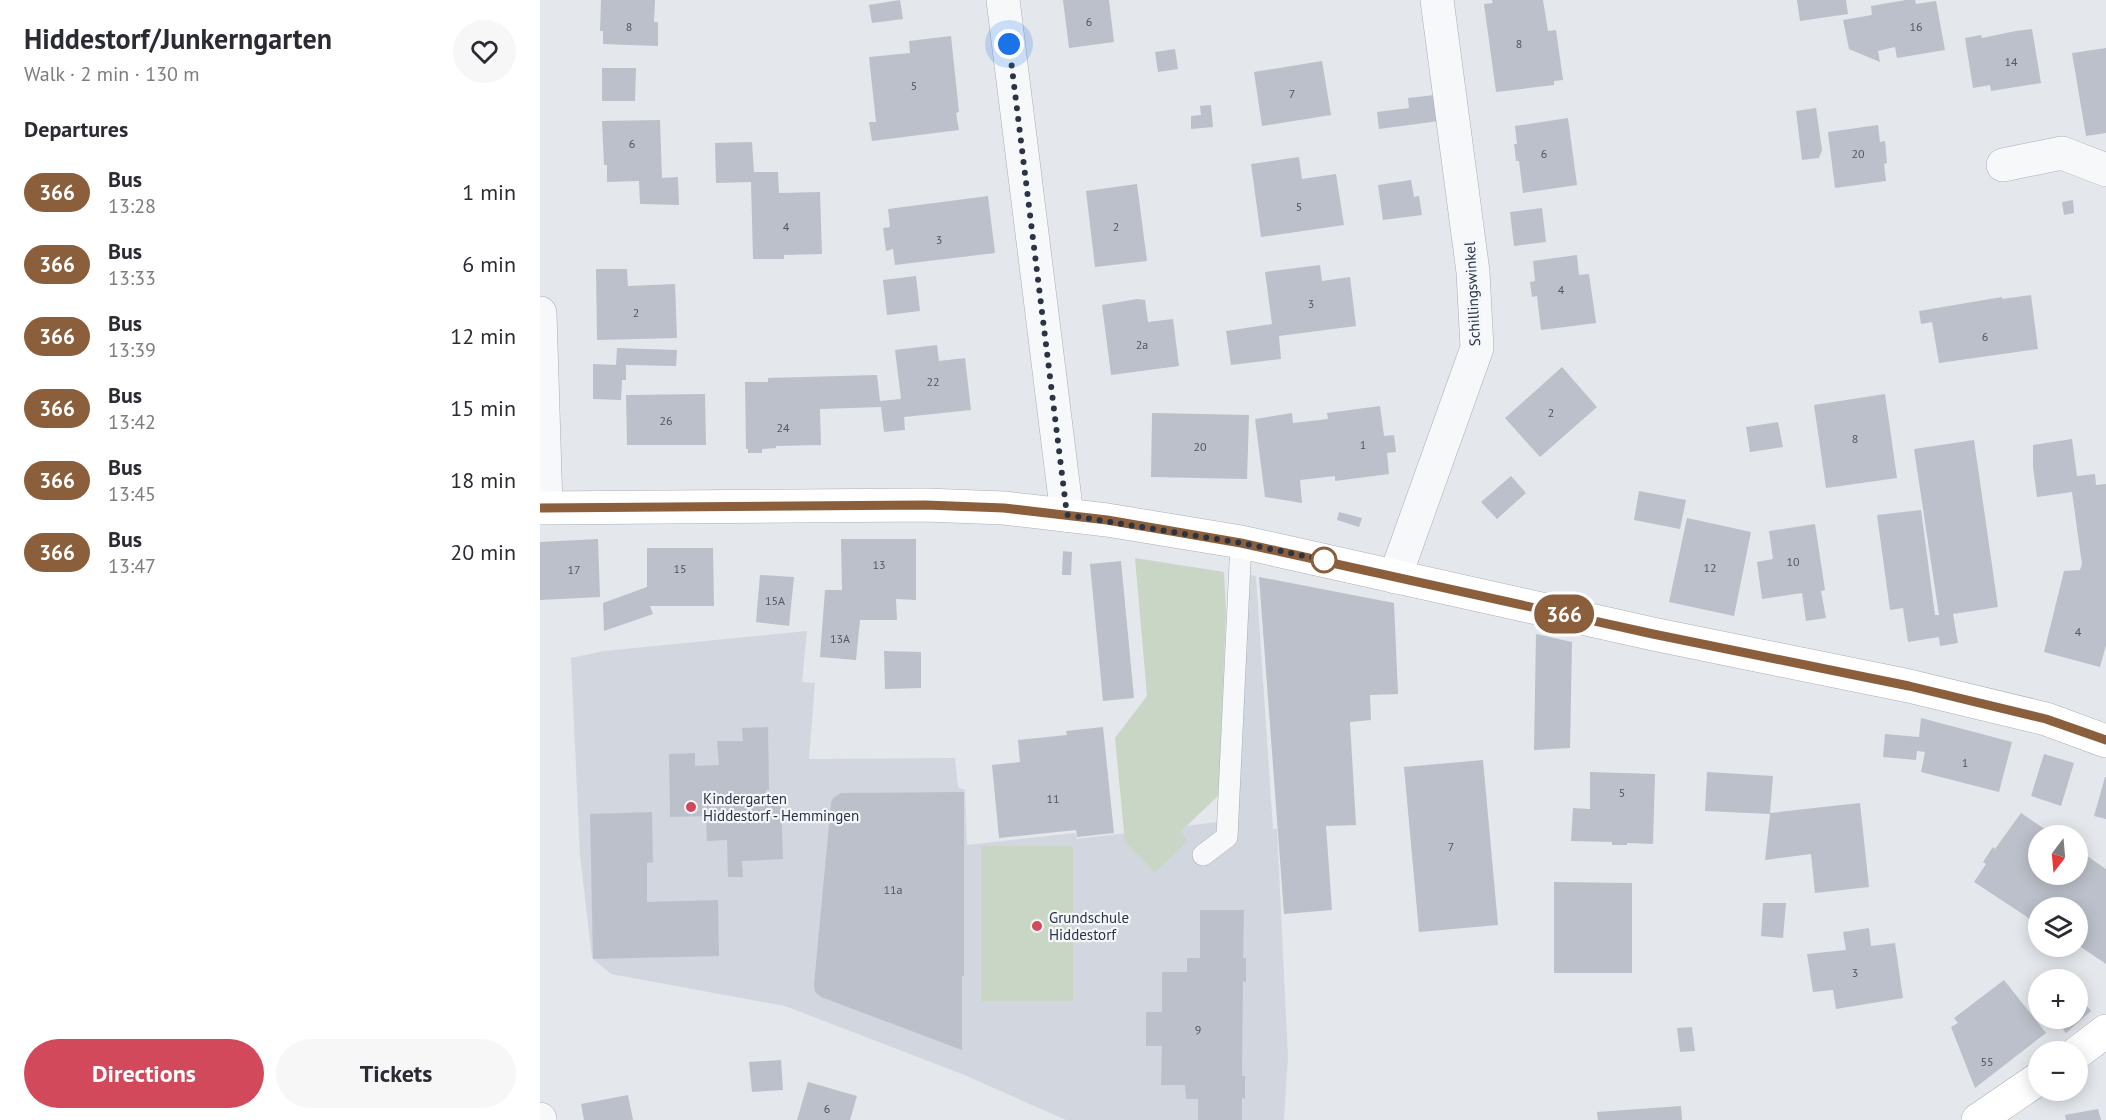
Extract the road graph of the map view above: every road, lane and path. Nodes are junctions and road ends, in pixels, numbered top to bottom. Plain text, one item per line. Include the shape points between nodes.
1 (1003, 0) edge
2 (1437, 0) edge
3 (2003, 165) dead end
4 (2106, 170) edge
5 (540, 313) edge
6 (543, 508) edge
7 (1067, 515) junction
8 (1241, 543) junction
9 (1395, 577) junction
10 (2106, 741) edge
11 (1203, 855) dead end
12 (2106, 1031) edge
13 (2088, 1044) edge
14 (2028, 1086) edge
15 (1978, 1120) edge

1 - 7 street
2 - 9 street, Schillingswinkel via 1473,272 1477,348
3 - 4 street via 2062,153
5 - 6 street
6 - 7 street via 925,505
7 - 8 street
8 - 9 street
8 - 11 lane via 1227,837
9 - 10 street via 1909,686 2046,719
12 - 13 street
14 - 15 street

